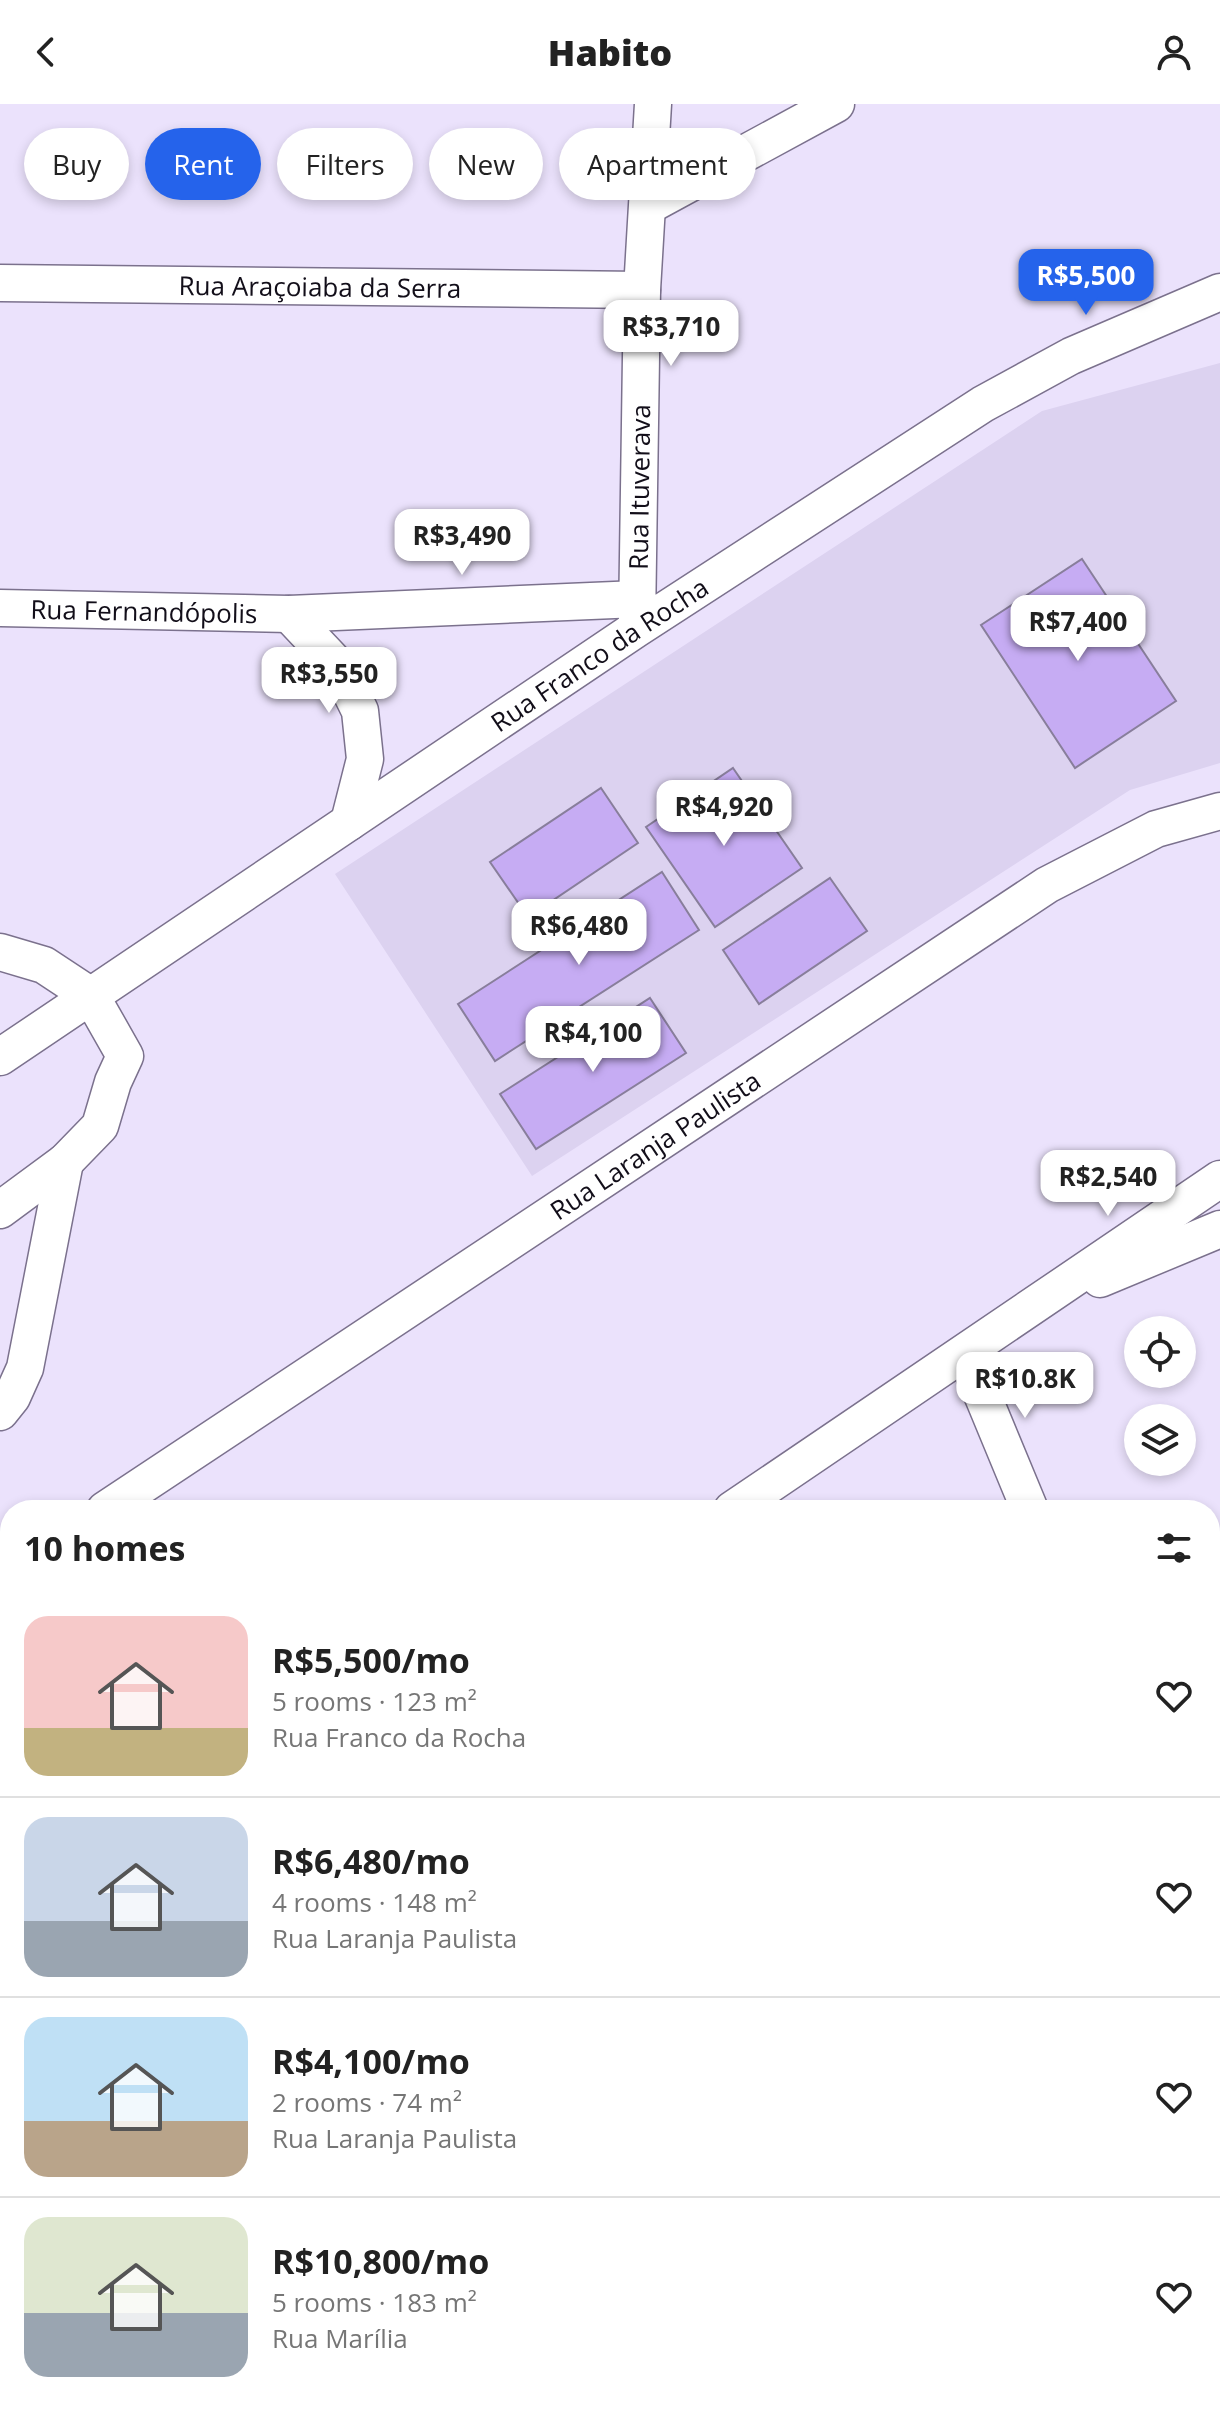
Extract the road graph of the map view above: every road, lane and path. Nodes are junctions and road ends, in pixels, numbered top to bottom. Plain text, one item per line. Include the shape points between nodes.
1 (653, 104) edge
2 (836, 104) edge
3 (648, 206) junction
4 (0, 283) edge
5 (642, 290) junction
6 (1220, 292) edge
7 (0, 608) edge
8 (289, 614) junction
9 (637, 614) junction
10 (1220, 811) edge
11 (349, 822) junction
12 (0, 952) edge
13 (91, 996) junction
14 (0, 1057) edge
15 (65, 1162) junction
16 (1220, 1179) edge
17 (0, 1210) edge
18 (1220, 1229) edge
19 (1032, 1308) junction
20 (965, 1353) junction
21 (0, 1412) edge
22 (120, 1500) edge
23 (747, 1500) edge
24 (1026, 1500) edge

1 - 3 street, Rua Ituverava
2 - 3 street
3 - 5 street, Rua Ituverava
4 - 5 street, Rua Araçoiaba da Serra
5 - 9 street, Rua Ituverava
6 - 9 street, Rua Franco da Rocha via 1071,356 983,404
7 - 8 street, Rua Fernandópolis
8 - 9 street, Rua Fernandópolis
8 - 11 street, Rua Fernandópolis via 338,666 360,711 365,759
9 - 11 street, Rua Franco da Rocha
10 - 22 street, Rua Laranja Paulista via 1156,829 1047,885
11 - 13 street, Rua Franco da Rocha
12 - 13 street via 44,965
13 - 14 street, Rua Franco da Rocha
13 - 15 street via 125,1056 100,1126
15 - 17 street
15 - 21 street via 25,1368
16 - 19 street
18 - 19 street
19 - 20 street
20 - 23 street
20 - 24 street

